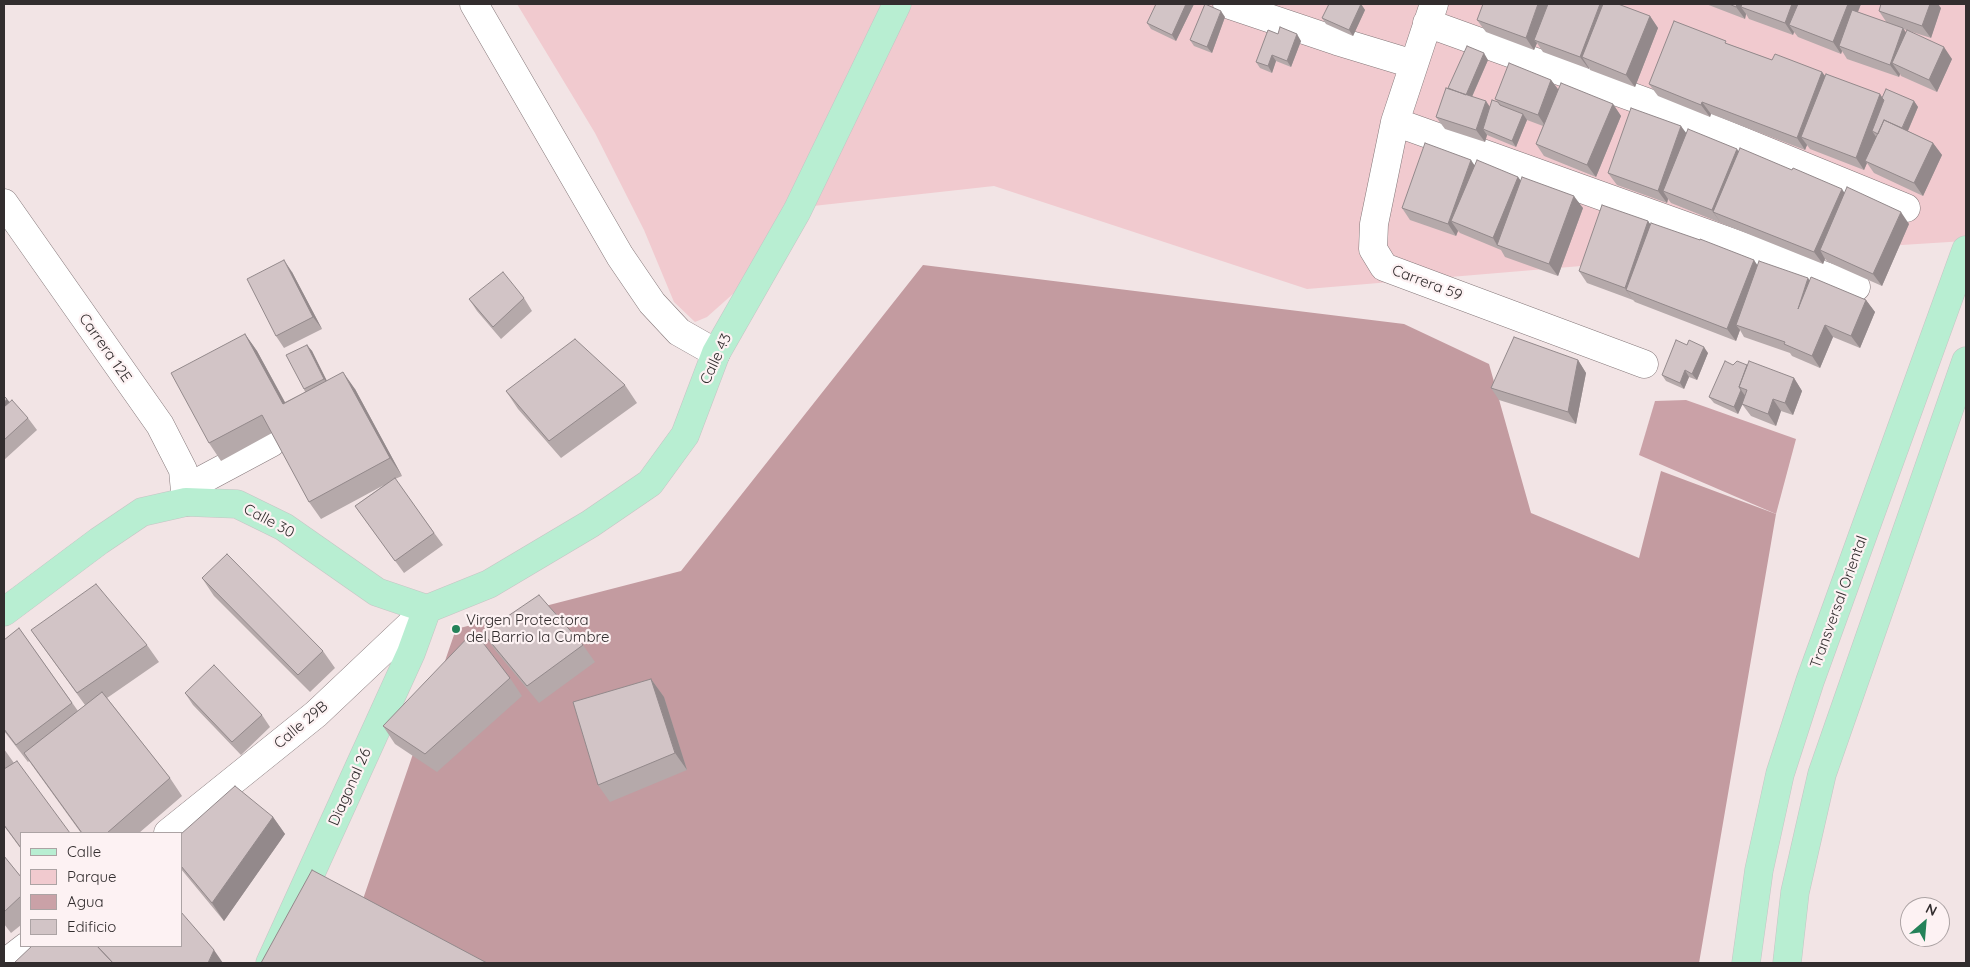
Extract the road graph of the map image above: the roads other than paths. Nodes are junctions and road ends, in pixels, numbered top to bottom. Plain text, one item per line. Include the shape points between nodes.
1 (474, 4) edge
2 (897, 4) edge
3 (1227, 4) edge
4 (1431, 13) edge
5 (1413, 64) junction
6 (1395, 122) junction
7 (4, 203) edge
8 (1906, 208) dead end
9 (1966, 250) edge
10 (1856, 287) dead end
11 (716, 353) junction
12 (1966, 360) edge
13 (1644, 364) dead end
14 (270, 443) edge
15 (186, 495) junction
16 (427, 609) junction
17 (4, 612) edge
18 (169, 832) edge
19 (26, 947) edge
20 (6, 963) edge
21 (270, 963) edge
22 (1746, 963) edge
23 (1787, 963) edge

1 - 11 street via 620,256 652,303 679,332
2 - 11 main road, Calle 43 via 772,258
3 - 5 street
4 - 5 street, Carrera 59
4 - 8 street
5 - 6 street, Carrera 59
6 - 10 street
6 - 13 street, Carrera 59 via 1374,224 1373,249 1384,266
7 - 15 street, Carrera 12E via 160,425 183,470
9 - 22 main road, Transversal Oriental via 1810,681 1780,774 1759,870
11 - 16 main road, Calle 43 via 686,435 650,483 590,524 489,584
12 - 23 main road via 1822,774 1795,892
14 - 15 street
15 - 16 main road, Calle 30 via 236,504 284,527 377,592
15 - 17 main road, Calle 30 via 142,512
16 - 18 street, Calle 29B via 316,714
16 - 21 main road, Diagonal 26 via 411,653
19 - 20 street

